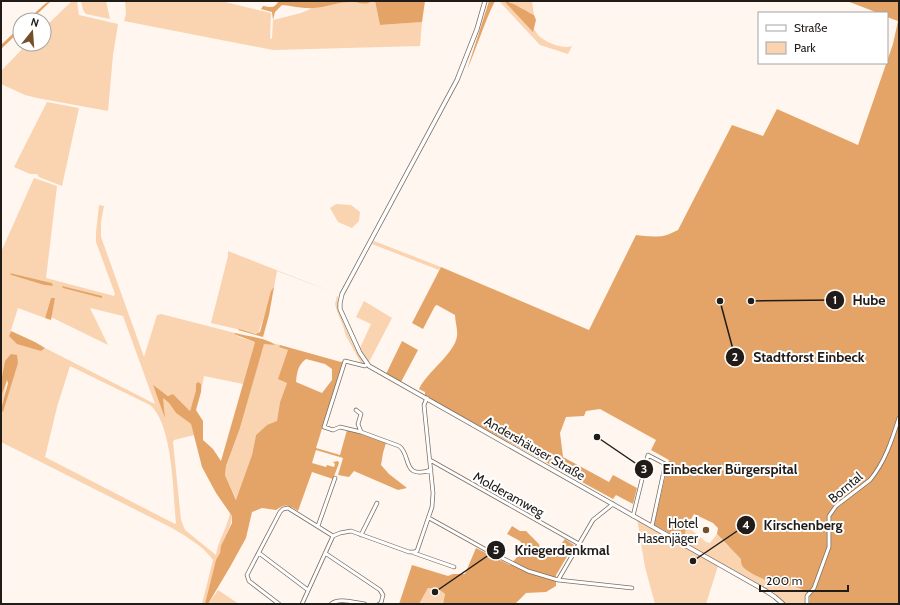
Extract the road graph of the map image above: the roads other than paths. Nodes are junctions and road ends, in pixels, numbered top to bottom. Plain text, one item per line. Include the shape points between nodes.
1 (485, 1) edge
2 (367, 364) junction
3 (427, 398) junction
4 (356, 410) dead end
5 (899, 418) edge
6 (361, 432) junction
7 (430, 460) junction
8 (430, 470) junction
9 (335, 478) dead end
10 (377, 503) dead end
11 (613, 504) junction
12 (633, 516) junction
13 (429, 518) junction
14 (318, 526) junction
15 (652, 526) junction
16 (361, 535) junction
17 (333, 536) junction
18 (579, 544) junction
19 (415, 552) junction
20 (259, 553) junction
21 (325, 553) junction
22 (454, 567) dead end
23 (558, 580) junction
24 (632, 588) dead end
25 (308, 590) junction
26 (279, 604) edge
27 (302, 604) edge
28 (331, 604) edge
29 (365, 604) edge
30 (379, 604) edge
31 (783, 604) edge
32 (807, 604) edge

1 - 2 street via 457,80 342,294 340,309
2 - 3 street, Andershäuser Straße
2 - 6 street via 365,366 345,361 324,426 333,430 340,427
3 - 7 street via 424,405
3 - 11 street, Andershäuser Straße
4 - 6 street via 360,414 358,424
5 - 32 street, Borntal via 891,444 875,474 836,506 829,516 829,547 814,588 807,596
6 - 8 street via 403,449 409,468 413,471
7 - 8 street
7 - 18 street, Molderamweg
8 - 13 street via 433,493
9 - 14 street
10 - 16 street
11 - 12 street, Andershäuser Straße
11 - 18 street via 593,520
12 - 15 street, Andershäuser Straße
12 - 15 street via 648,454 665,464
13 - 19 street
13 - 23 street via 528,571
14 - 17 street
14 - 20 street via 288,508 283,509
15 - 31 street, Andershäuser Straße
16 - 17 street via 351,531
16 - 19 street
17 - 21 street
18 - 23 street
19 - 22 street
20 - 25 street
20 - 26 street via 247,576 248,579
21 - 25 street
21 - 30 street via 380,590 383,595
23 - 24 street
25 - 27 street
28 - 29 street via 338,601

